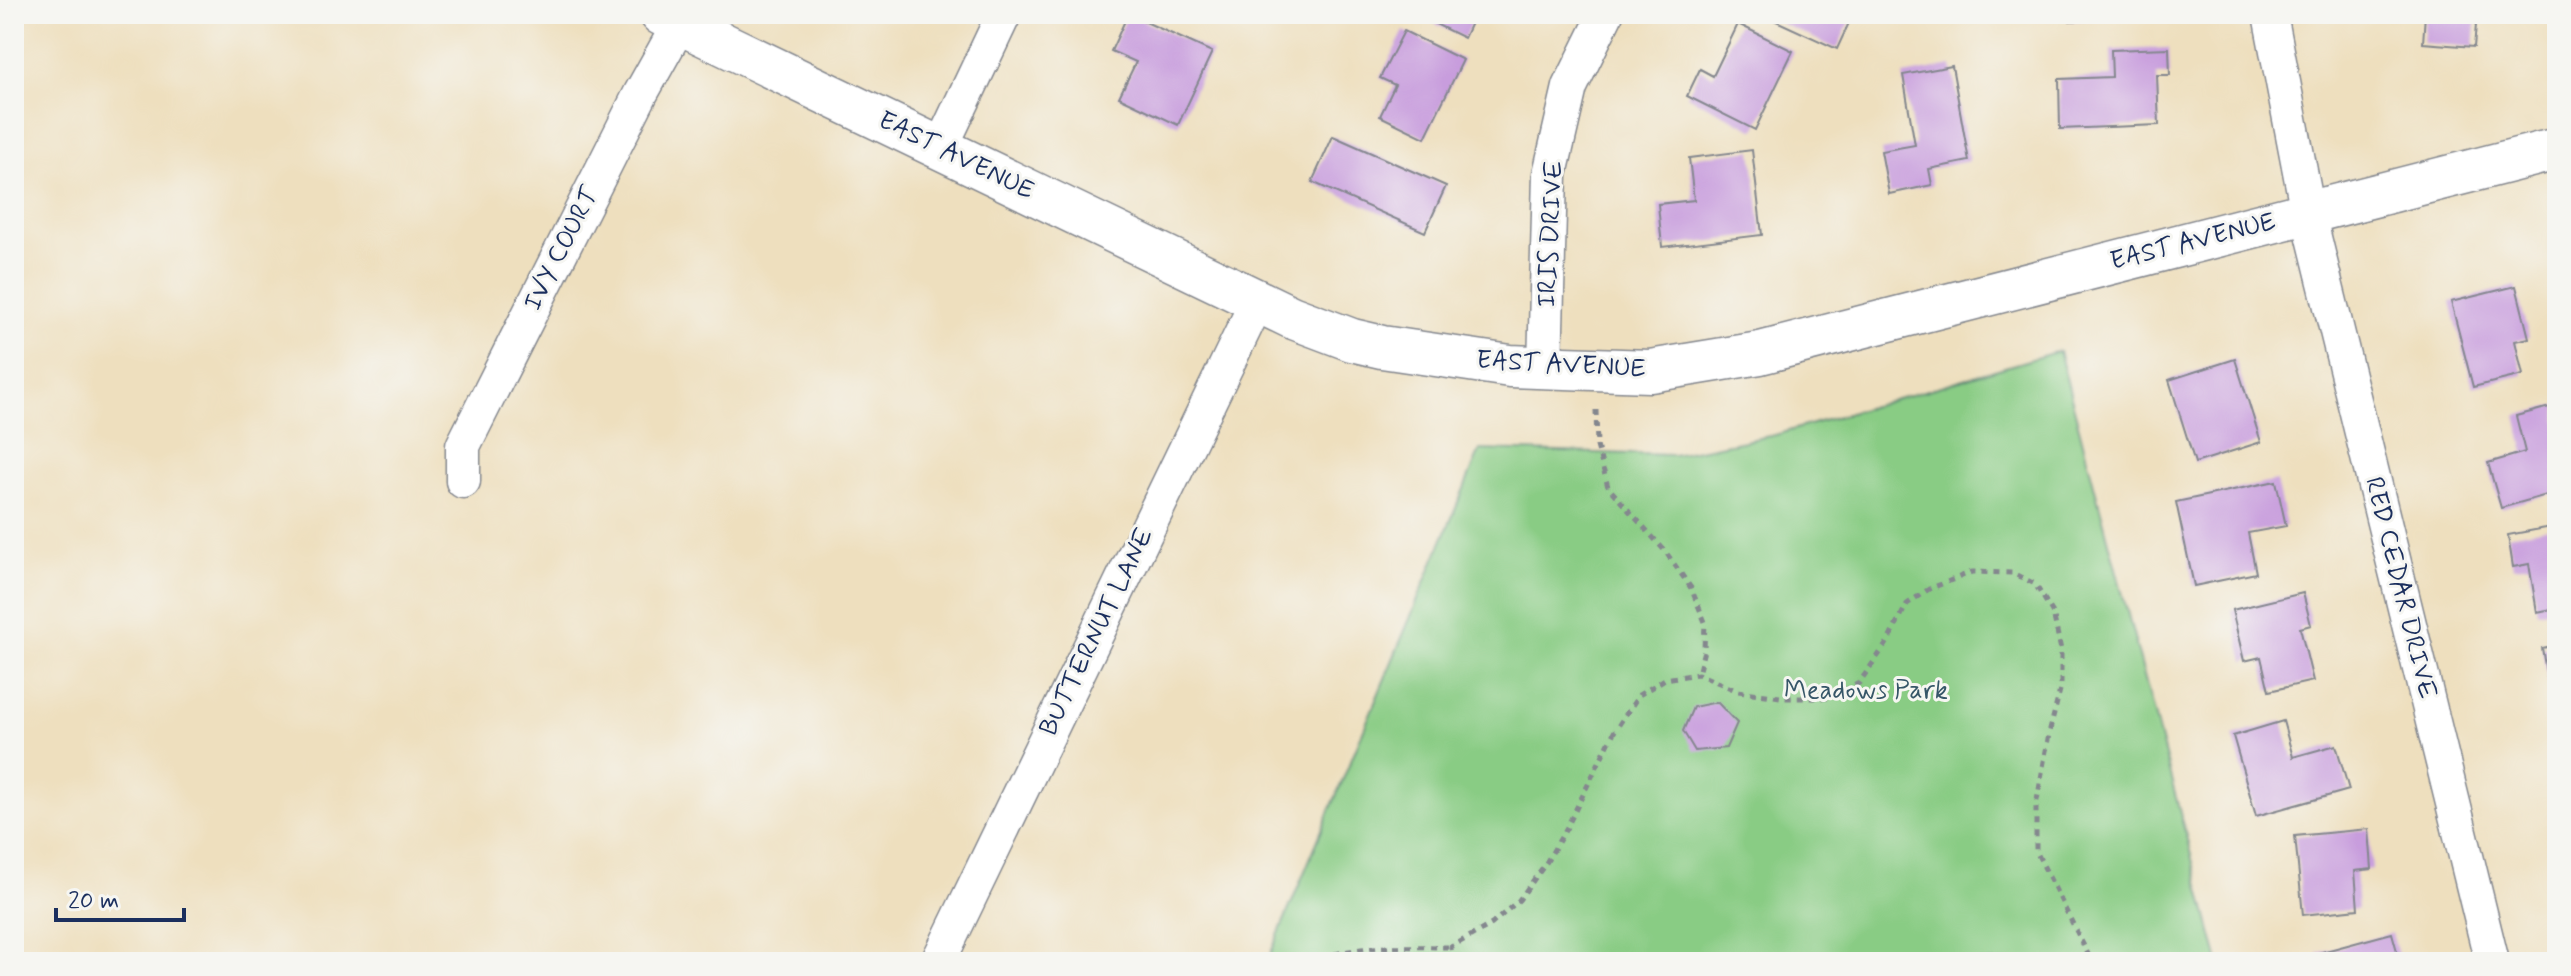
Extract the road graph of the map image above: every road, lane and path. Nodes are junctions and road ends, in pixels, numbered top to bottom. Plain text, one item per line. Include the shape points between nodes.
1 (1004, 14) edge
2 (1606, 14) edge
3 (2270, 14) edge
4 (670, 18) edge
5 (940, 149) junction
6 (2557, 149) edge
7 (2308, 213) junction
8 (1257, 302) junction
9 (1545, 368) junction
10 (1595, 369) junction
11 (463, 481) dead end
12 (1698, 674) junction
13 (1451, 947) junction
14 (938, 962) edge
15 (1312, 962) edge
16 (1453, 962) edge
17 (2092, 962) edge
18 (2492, 962) edge

1 - 5 street
2 - 9 street, IRIS DRIVE via 1570,87 1550,174
3 - 7 street, RED CEDAR DRIVE
4 - 5 street, EAST AVENUE
4 - 11 street, IVY COURT via 641,93 463,446
5 - 8 street, EAST AVENUE
6 - 7 street, EAST AVENUE
7 - 10 street, EAST AVENUE via 1760,353 1650,371
7 - 18 street, RED CEDAR DRIVE
8 - 9 street, EAST AVENUE via 1382,347
8 - 14 street, BUTTERNUT LANE
9 - 10 street, EAST AVENUE
10 - 12 path via 1597,446 1608,487 1691,588 1705,622
12 - 13 path via 1665,679 1639,695 1546,863 1519,900 1492,924
12 - 17 path via 1738,691 1831,698 1859,683 1907,604 1929,589 1972,572 2012,573 2035,584 2053,613 2061,650 2061,686 2036,806 2036,851
13 - 15 path via 1372,948
13 - 16 path

